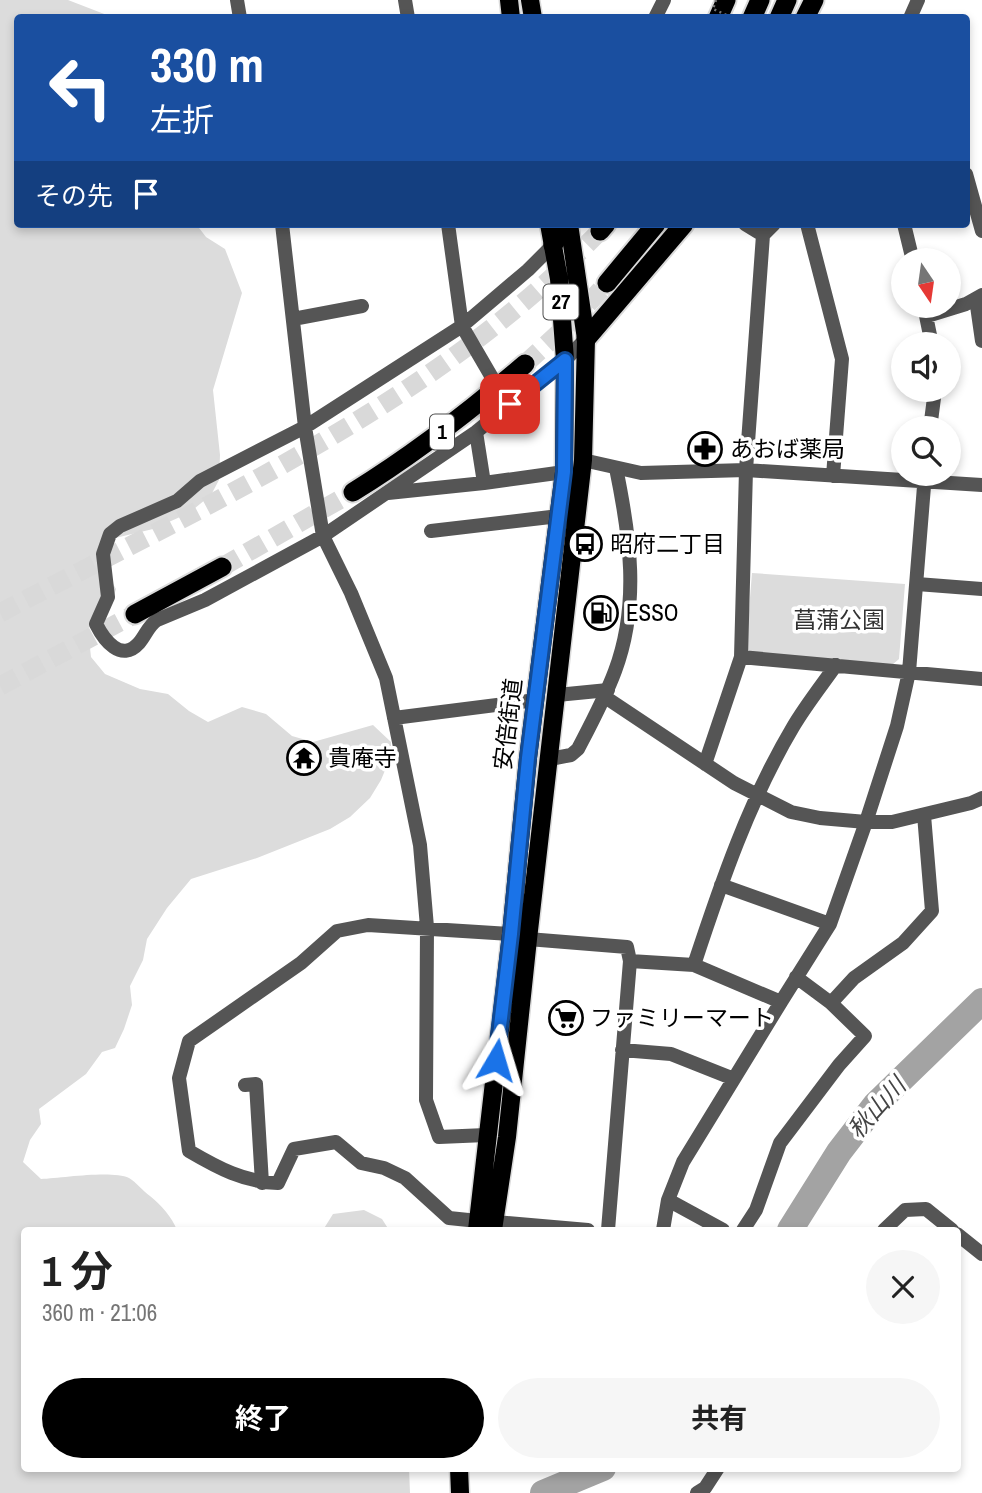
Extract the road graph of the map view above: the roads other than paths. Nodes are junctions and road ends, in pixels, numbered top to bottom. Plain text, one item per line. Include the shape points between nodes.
1 (970, 188) edge
2 (282, 228) edge
3 (449, 228) edge
4 (550, 228) edge
5 (564, 228) edge
6 (568, 228) edge
7 (653, 228) edge
8 (681, 228) edge
9 (751, 228) edge
10 (770, 228) edge
11 (808, 228) edge
12 (905, 228) edge
13 (982, 231) edge
14 (763, 236) junction
15 (553, 244) junction
16 (910, 248) edge
17 (607, 283) tunnel mouth
18 (979, 297) edge
19 (961, 305) edge
20 (362, 306) dead end
21 (293, 319) junction
22 (462, 326) junction
23 (586, 339) junction
24 (982, 341) edge
25 (565, 360) junction
26 (525, 364) tunnel mouth
27 (510, 404) junction
28 (305, 427) junction
29 (476, 432) junction
30 (583, 460) junction
31 (616, 468) junction
32 (746, 470) junction
33 (564, 472) junction
34 (833, 476) junction
35 (891, 478) edge
36 (484, 483) junction
37 (961, 483) edge
38 (982, 485) edge
39 (924, 486) edge
40 (353, 492) tunnel mouth
41 (385, 494) junction
42 (559, 516) junction
43 (430, 531) dead end
44 (323, 536) junction
45 (222, 567) tunnel mouth
46 (917, 584) junction
47 (982, 589) edge
48 (135, 614) tunnel mouth
49 (741, 657) junction
50 (836, 665) junction
51 (909, 672) junction
52 (982, 679) edge
53 (606, 694) junction
54 (557, 695) junction
55 (536, 700) junction
56 (394, 718) junction
57 (550, 759) junction
58 (705, 764) junction
59 (756, 796) junction
60 (978, 805) edge
61 (924, 815) junction
62 (866, 822) junction
63 (720, 885) junction
64 (830, 924) junction
65 (427, 927) junction
66 (519, 936) junction
67 (630, 961) junction
68 (694, 965) junction
69 (796, 977) junction
70 (781, 1002) junction
71 (831, 1003) junction
72 (622, 1051) junction
73 (734, 1079) junction
74 (245, 1085) dead end
75 (486, 1135) junction
76 (262, 1183) junction
77 (668, 1200) junction
78 (486, 1226) edge
79 (513, 1227) edge
80 (608, 1227) edge
81 (664, 1227) edge
82 (718, 1227) edge
83 (745, 1227) edge
84 (887, 1227) edge
85 (948, 1227) edge
86 (961, 1237) edge
87 (982, 1254) edge
88 (459, 1472) edge
89 (715, 1472) edge
90 (460, 1493) edge
91 (697, 1493) edge

1 - 13 street
2 - 21 street
3 - 22 street
4 - 15 main road, 安倍街道 / 27
5 - 15 highway
6 - 23 main road, 安倍街道 / 27
7 - 17 highway
8 - 23 highway
9 - 14 street
10 - 14 street
11 - 34 street via 842,359
12 - 16 street
14 - 32 street
15 - 22 street
15 - 25 main road, 安倍街道 / 27
18 - 19 street
18 - 24 street
20 - 21 street
21 - 28 street
22 - 27 street, bridge
22 - 28 street
23 - 25 street
23 - 30 main road, 安倍街道 / 27
25 - 27 street
25 - 33 main road, 安倍街道 / 27
26 - 40 highway, 1 via 436,437
27 - 29 street
28 - 44 street
28 - 44 street via 110,534 103,554 108,597 96,624 106,643 118,650 132,648 157,620 205,600
29 - 36 street
29 - 41 street
30 - 31 street
30 - 54 main road, 安倍街道 / 27
31 - 32 street via 641,473
31 - 53 street, 安倍街道 via 632,582 623,647
32 - 34 street
32 - 49 street
33 - 36 street
33 - 42 main road, 安倍街道 / 27
34 - 35 street
36 - 41 street
37 - 38 street
39 - 46 street
41 - 44 street
42 - 43 street
42 - 55 main road, 安倍街道 / 27
44 - 56 street via 382,666
45 - 48 highway
46 - 47 street
46 - 51 street
49 - 50 street
49 - 58 street
50 - 51 street
50 - 59 street via 793,726
51 - 52 street
51 - 62 street
53 - 54 street
53 - 57 street, 安倍街道 via 578,749
53 - 58 street
54 - 57 main road, 安倍街道 / 27
55 - 56 street
55 - 66 main road, 安倍街道 / 27
56 - 65 street via 420,845
57 - 66 main road, 安倍街道 / 27
58 - 59 street
59 - 62 street via 791,812
59 - 63 street
60 - 61 street
61 - 62 street
61 - 71 street via 932,911 903,943 854,978
62 - 64 street
63 - 64 street
63 - 68 street
64 - 69 street
65 - 66 street
65 - 75 street via 426,1100 439,1137
65 - 76 street via 368,925 337,931 301,963 189,1041 179,1078 189,1151 225,1172
66 - 67 street via 627,947
66 - 75 main road, 安倍街道 / 27
66 - 78 main road, 安倍街道 / 27 via 507,1137
67 - 68 street
67 - 72 street
68 - 70 street
69 - 70 street
69 - 71 street
70 - 73 street
71 - 83 street via 865,1036 780,1143 756,1210
72 - 73 street via 671,1054
72 - 80 street
73 - 77 street via 683,1162
74 - 76 street via 256,1084
75 - 78 main road, 安倍街道 / 27
76 - 78 street via 278,1183 294,1149 336,1142 361,1163 405,1178 450,1218
77 - 81 street
77 - 82 street
78 - 79 street
84 - 85 street via 905,1210 926,1209
86 - 87 street
88 - 90 main road
89 - 91 street

